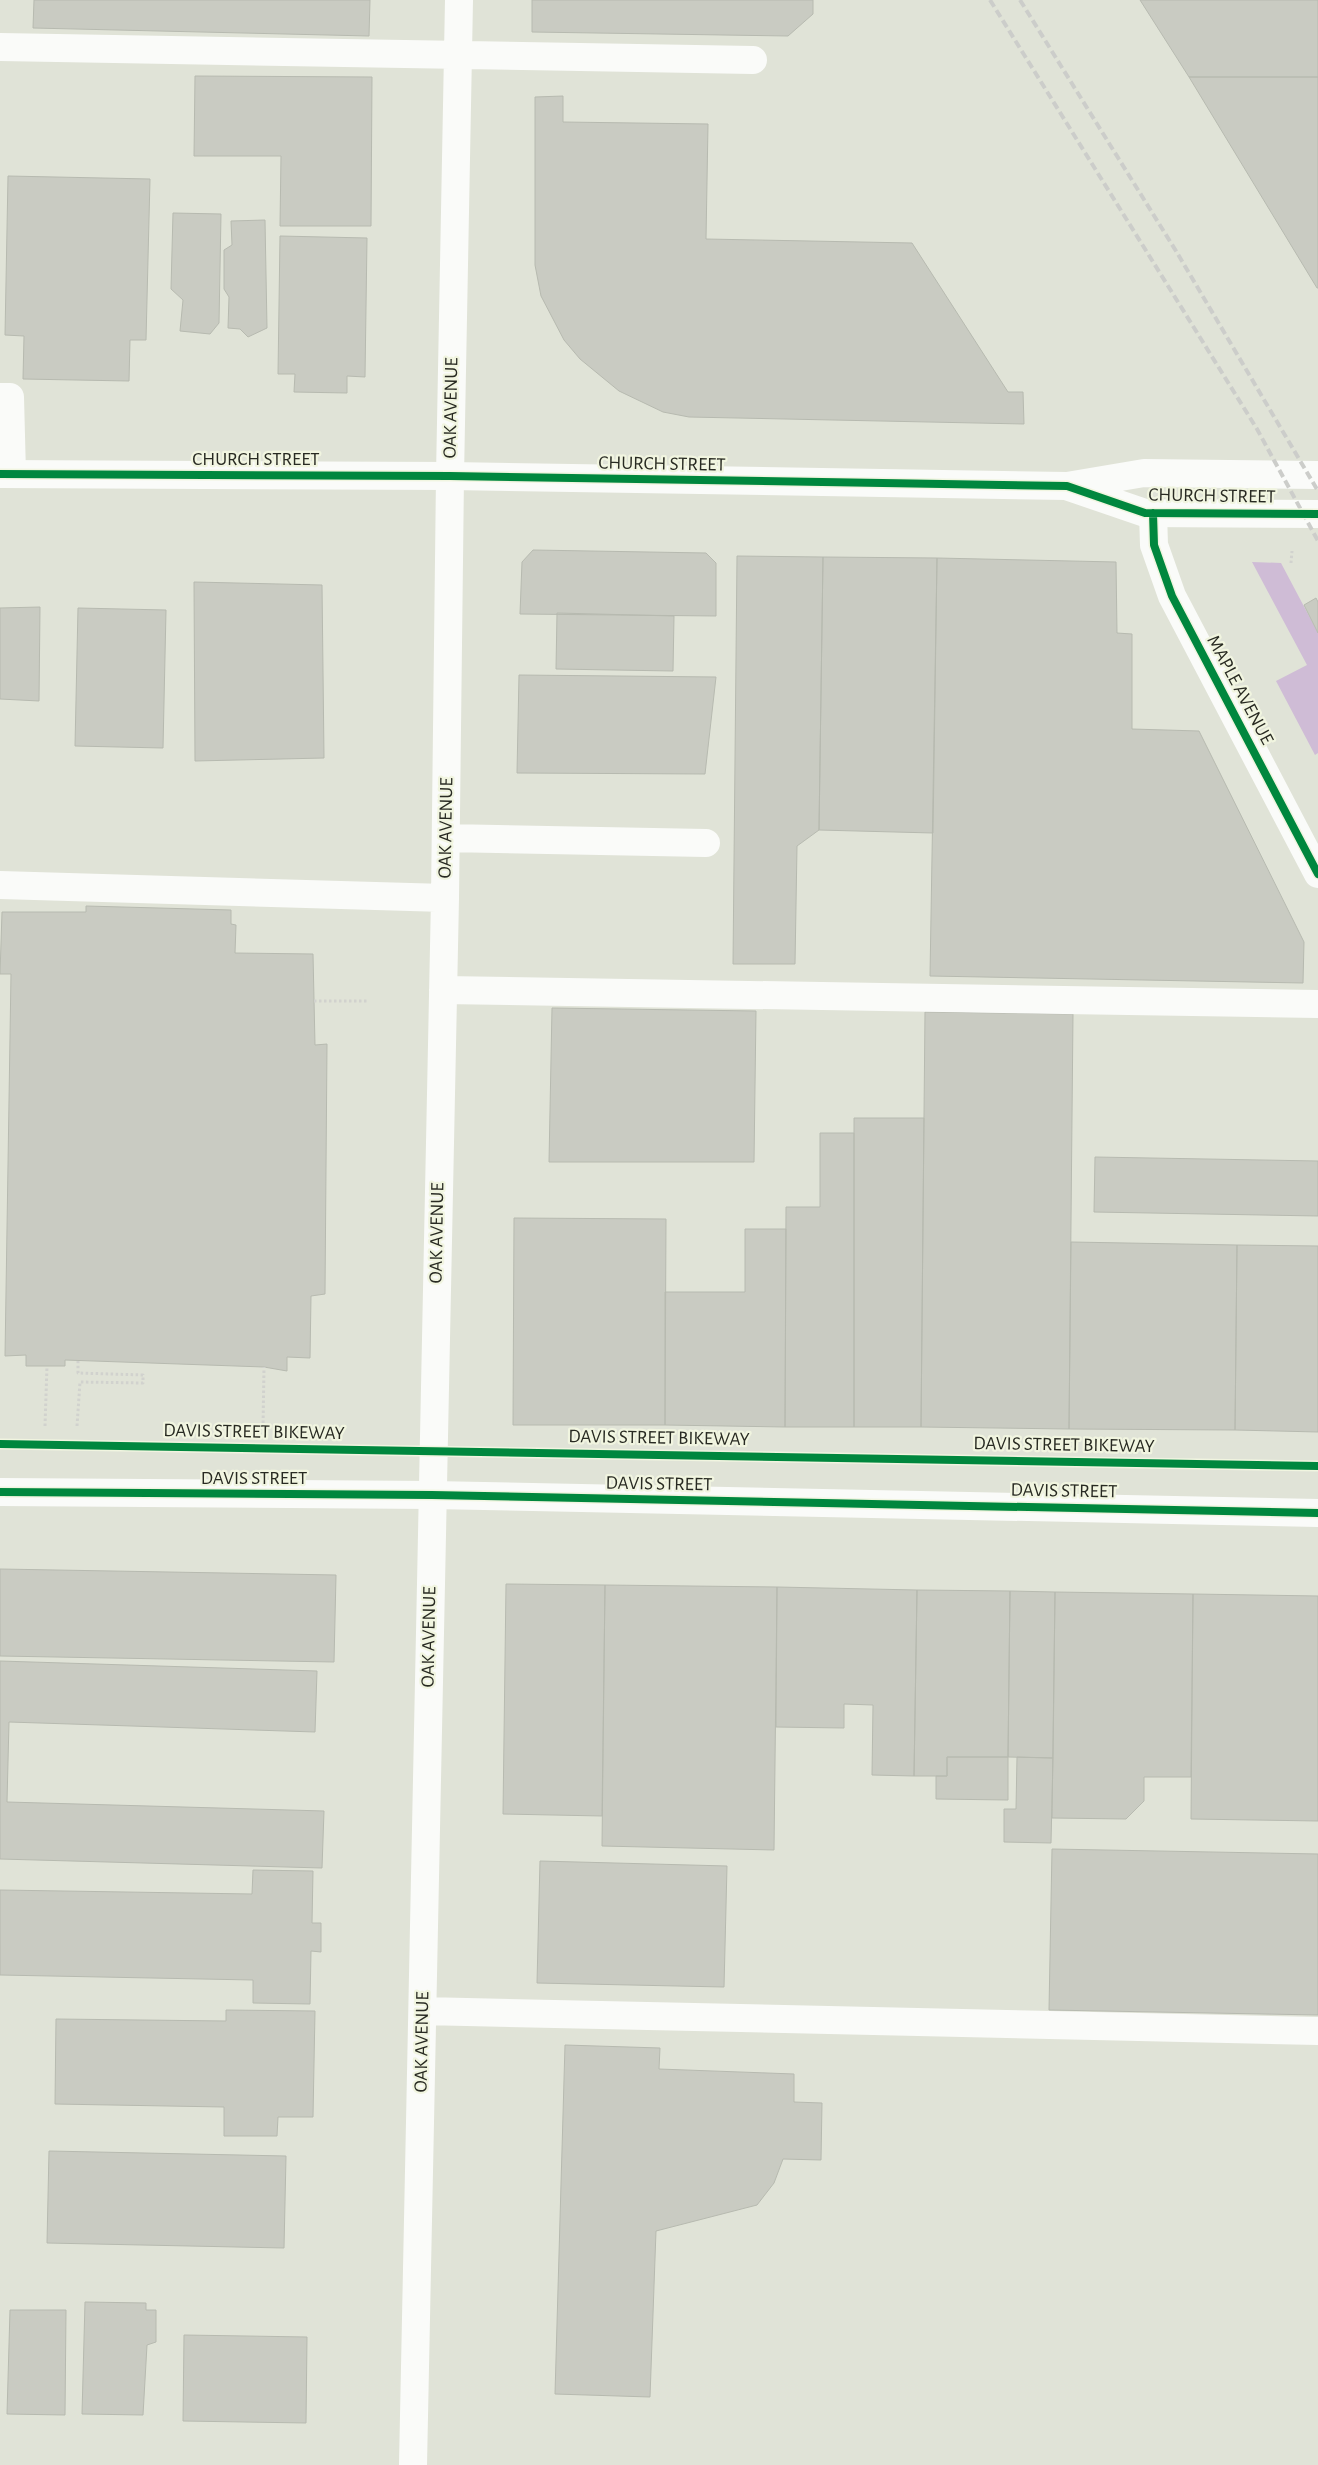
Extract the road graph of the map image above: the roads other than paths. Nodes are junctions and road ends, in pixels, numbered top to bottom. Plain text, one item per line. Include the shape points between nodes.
1 (459, 0) edge
2 (0, 47) edge
3 (458, 56) junction
4 (753, 60) dead end
5 (0, 397) edge
6 (6, 474) edge
7 (1318, 475) edge
8 (450, 476) junction
9 (1067, 486) junction
10 (1153, 513) junction
11 (1318, 514) edge
12 (446, 838) junction
13 (706, 843) dead end
14 (1318, 874) edge
15 (0, 885) edge
16 (445, 898) junction
17 (443, 990) junction
18 (1318, 1004) edge
19 (0, 1492) edge
20 (432, 1495) junction
21 (1318, 1513) edge
22 (422, 2011) junction
23 (1318, 2031) edge
24 (413, 2465) edge

1 - 3 street, OAK AVENUE
2 - 3 street
3 - 4 street
3 - 8 street, OAK AVENUE
5 - 6 street via 10,396
6 - 8 street, CHURCH STREET
7 - 9 street, CHURCH STREET via 1144,473
8 - 9 street, CHURCH STREET
8 - 12 street, OAK AVENUE
9 - 10 street, CHURCH STREET
10 - 11 street, CHURCH STREET
10 - 14 street, MAPLE AVENUE via 1154,545 1172,596
12 - 13 street
12 - 16 street, OAK AVENUE
15 - 16 street
16 - 17 street, OAK AVENUE
17 - 18 street
17 - 20 street, OAK AVENUE
19 - 20 street, DAVIS STREET
20 - 21 street, DAVIS STREET
20 - 22 street, OAK AVENUE
22 - 23 street
22 - 24 street, OAK AVENUE

